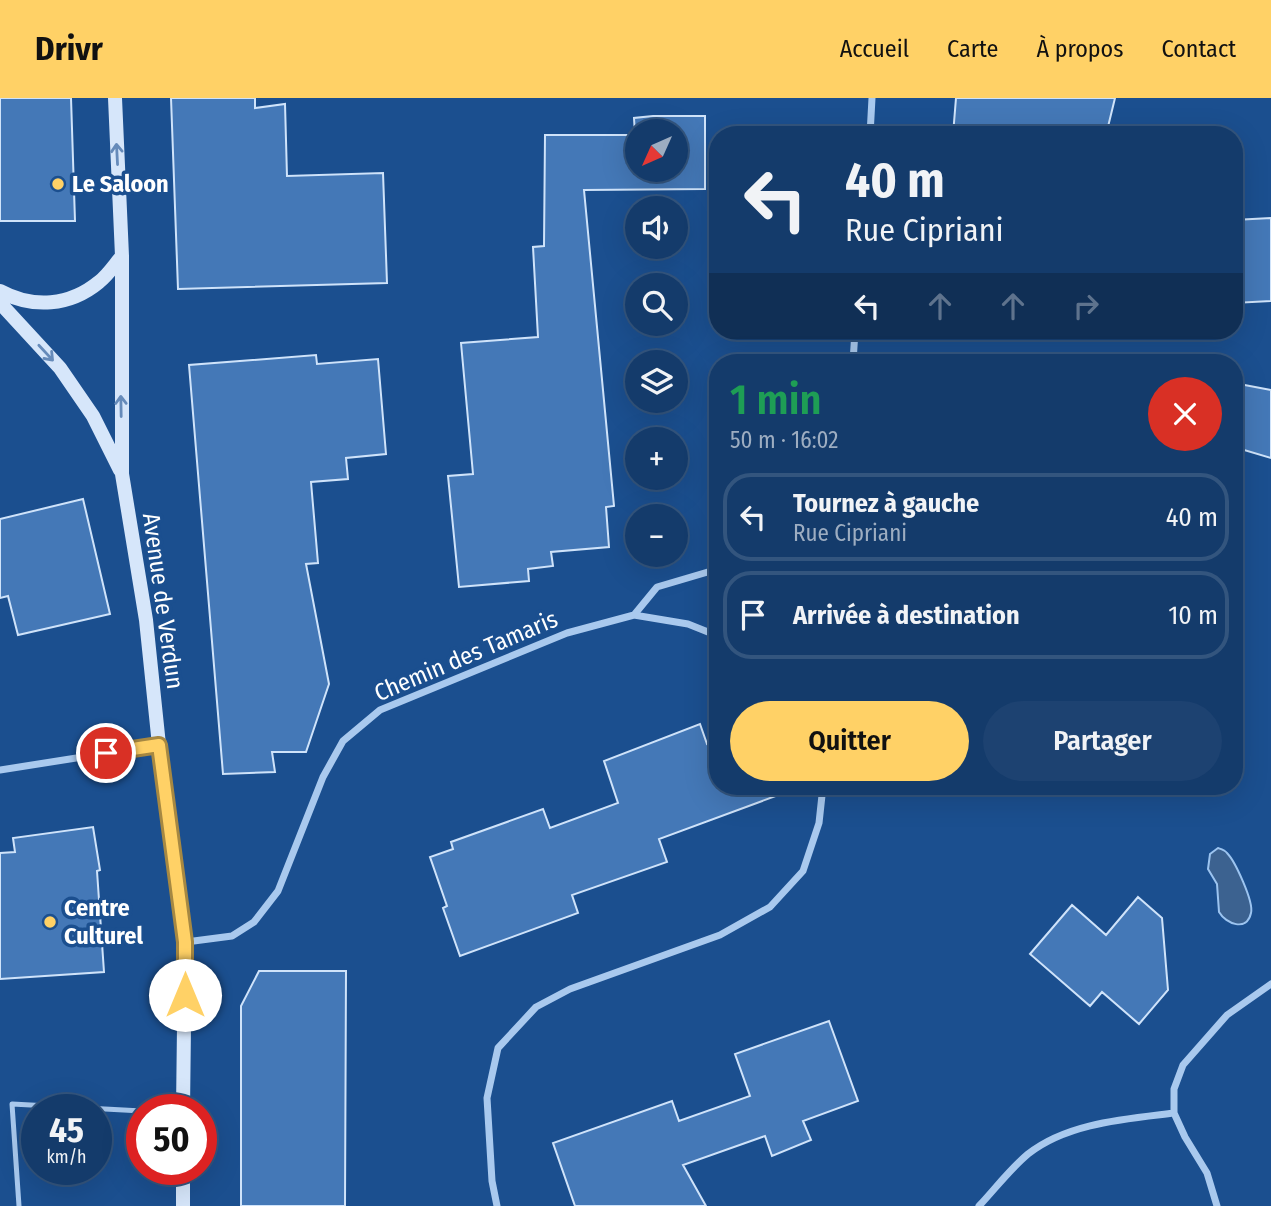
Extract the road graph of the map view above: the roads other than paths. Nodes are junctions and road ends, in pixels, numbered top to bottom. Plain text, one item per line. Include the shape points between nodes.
1 (115, 98) edge
2 (872, 98) edge
3 (870, 126) edge
4 (122, 256) junction
5 (0, 291) edge
6 (0, 303) edge
7 (122, 474) junction
8 (709, 572) edge
9 (634, 615) junction
10 (709, 632) edge
11 (159, 745) junction
12 (0, 770) edge
13 (822, 795) edge
14 (185, 942) junction
15 (1271, 984) edge
16 (183, 1094) edge
17 (126, 1110) edge
18 (1174, 1113) junction
19 (183, 1185) edge
20 (19, 1206) edge
21 (183, 1206) edge
22 (497, 1206) edge
23 (979, 1206) edge
24 (1217, 1206) edge

4 -> 1 main road, Avenue de Verdun
2 - 3 street
4 - 5 main road via 100,281 73,298 37,304
7 -> 4 main road, Avenue de Verdun
6 -> 7 main road via 60,368 93,416
7 - 11 main road, Avenue de Verdun via 146,620
8 - 9 street via 657,587
9 - 10 street, Chemin des Tamaris
9 - 14 street, Chemin des Tamaris via 567,633 380,710 343,741 323,778 278,891 254,922 232,936
11 - 12 street
11 - 14 main road, Avenue de Verdun
13 - 22 street via 819,823 803,871 770,907 720,935 570,989 536,1007 498,1048 487,1098
14 - 16 main road, Avenue de Verdun
15 - 18 street via 1227,1015 1183,1065 1174,1089
17 - 20 lane via 12,1104
18 - 23 street via 1057,1136 1027,1155
18 - 24 street via 1208,1173
19 - 21 main road

